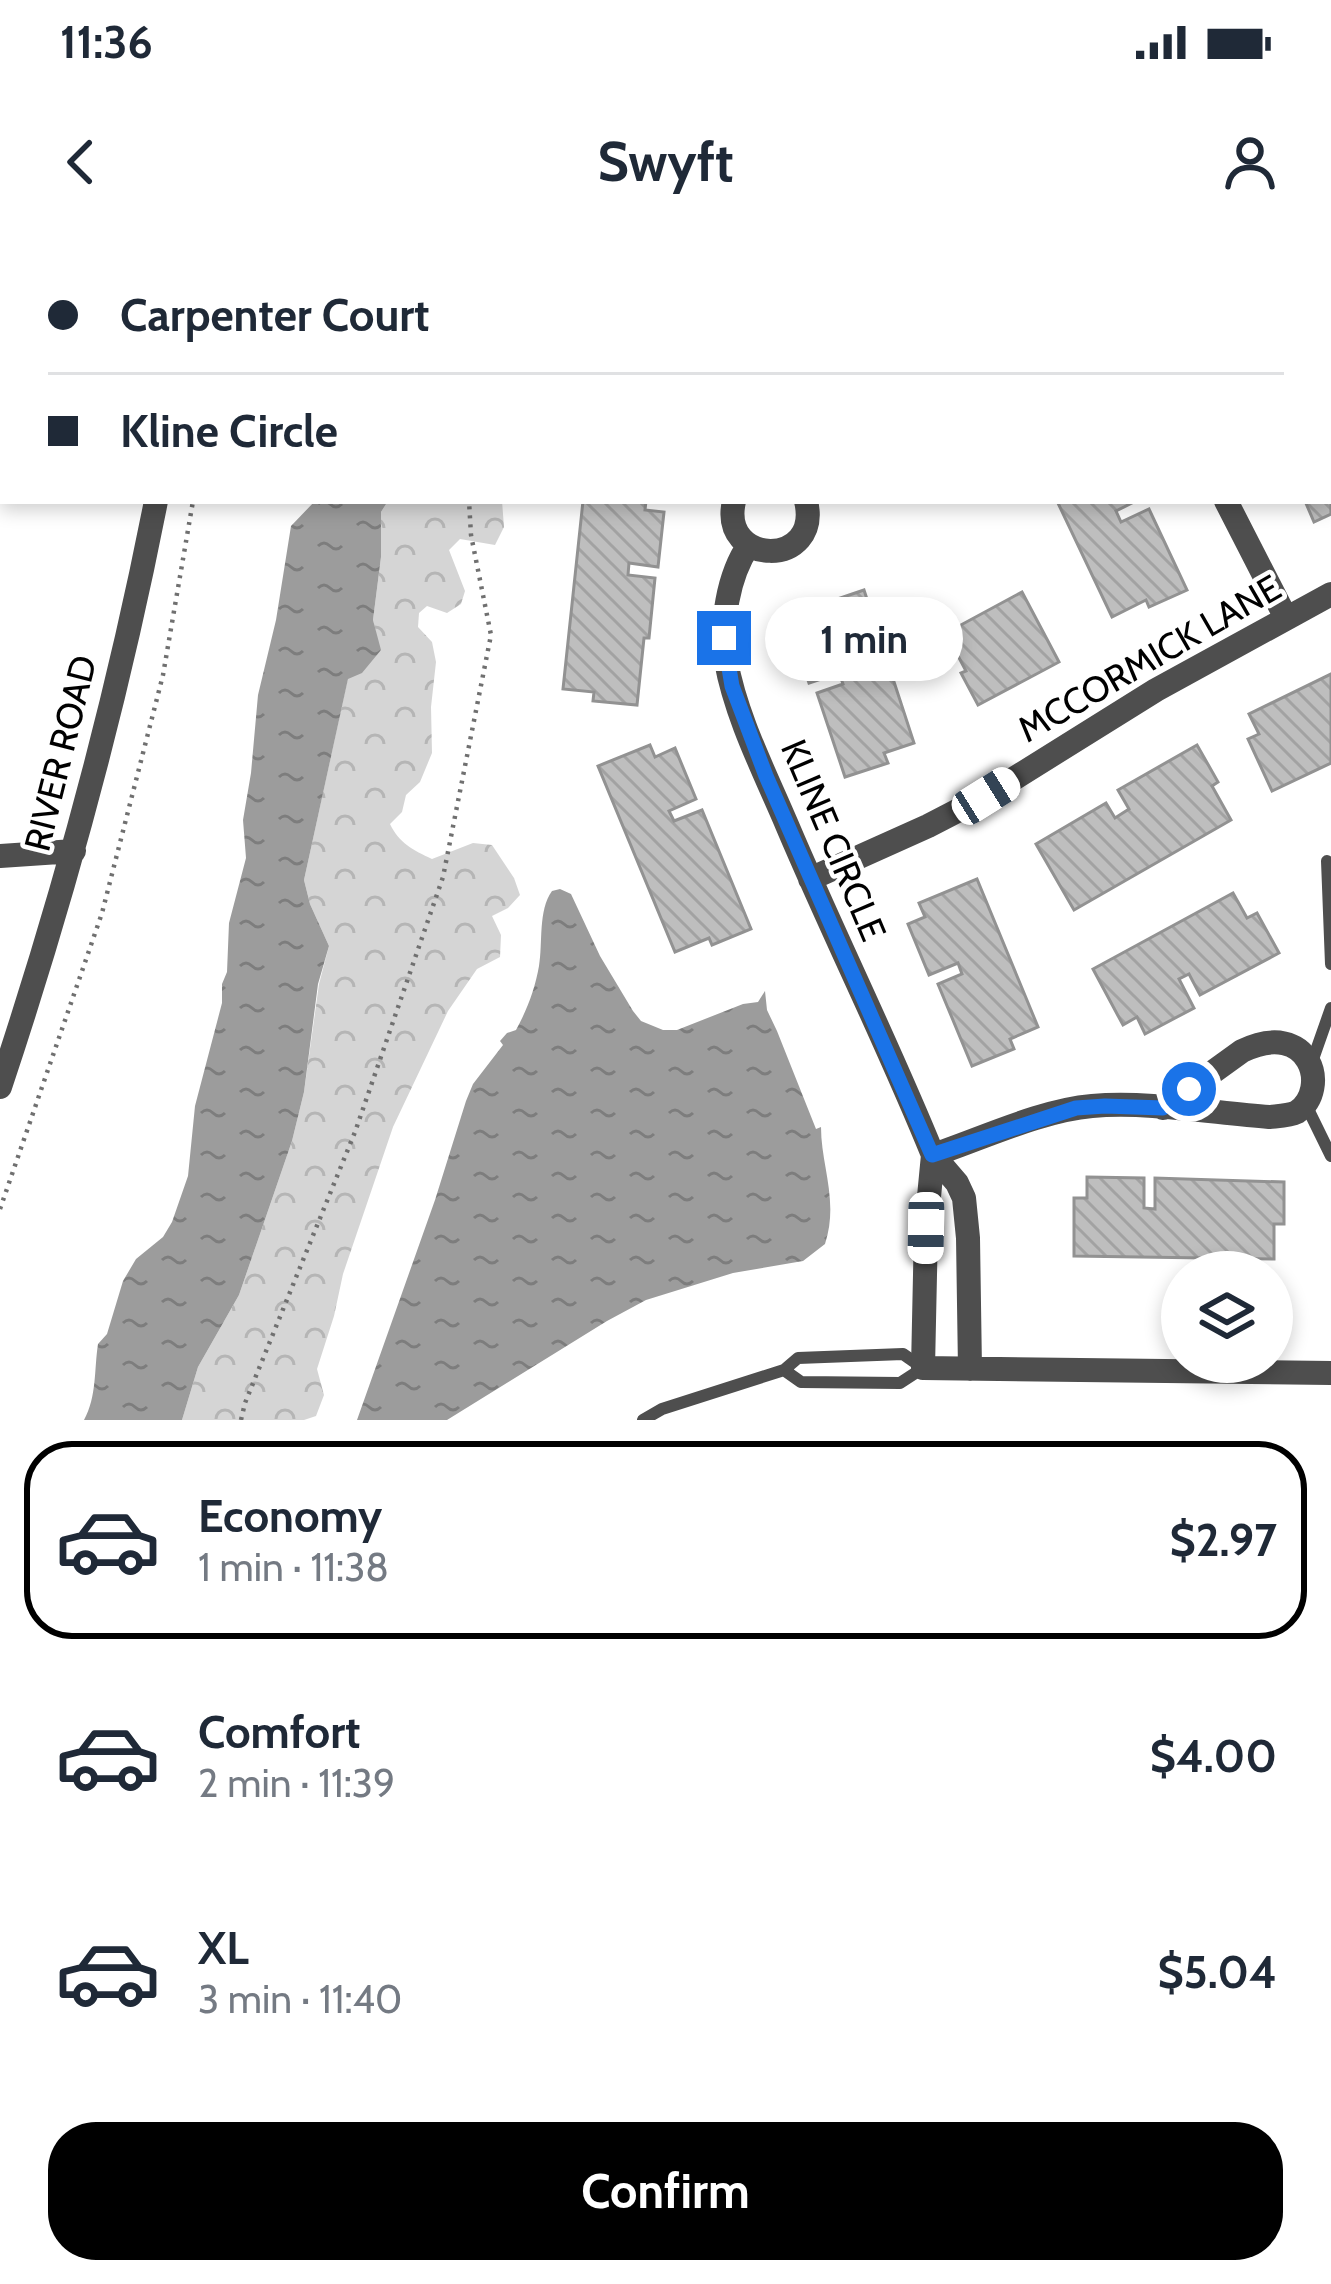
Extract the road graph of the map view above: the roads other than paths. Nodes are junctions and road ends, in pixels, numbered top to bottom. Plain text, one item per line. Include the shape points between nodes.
1 (154, 504) edge
2 (734, 504) edge
3 (807, 504) edge
4 (1228, 504) edge
5 (748, 545) junction
6 (1331, 594) edge
7 (1286, 618) junction
8 (74, 851) junction
9 (0, 856) edge
10 (1327, 861) dead end
11 (810, 879) junction
12 (1331, 964) edge
13 (1331, 1007) edge
14 (1311, 1063) junction
15 (0, 1088) edge
16 (1306, 1105) junction
17 (1163, 1108) junction
18 (932, 1155) junction
19 (1331, 1156) edge
20 (923, 1368) junction
21 (970, 1369) junction
22 (784, 1370) junction
23 (1331, 1373) edge
24 (644, 1420) edge

1 - 8 street, RIVER ROAD
2 - 5 street via 734,524
3 - 5 street via 807,526 793,544 772,552
4 - 7 street
5 - 11 street, KLINE CIRCLE via 726,614 726,660
6 - 7 street, MCCORMICK LANE
7 - 11 street, MCCORMICK LANE via 986,796
8 - 9 street
8 - 15 street, RIVER ROAD
10 - 12 lane
11 - 18 street, KLINE CIRCLE
13 - 14 lane
14 - 16 street via 1315,1086
14 - 17 street via 1294,1044 1256,1045
16 - 17 street via 1269,1118
16 - 19 lane
17 - 18 street via 1076,1108
18 - 20 street, KLINE CIRCLE
18 - 21 street, KLINE CIRCLE via 964,1198
20 - 21 street
20 - 22 lane via 900,1383 801,1382
20 - 22 lane via 903,1354 818,1355
21 - 23 street
22 - 24 lane

